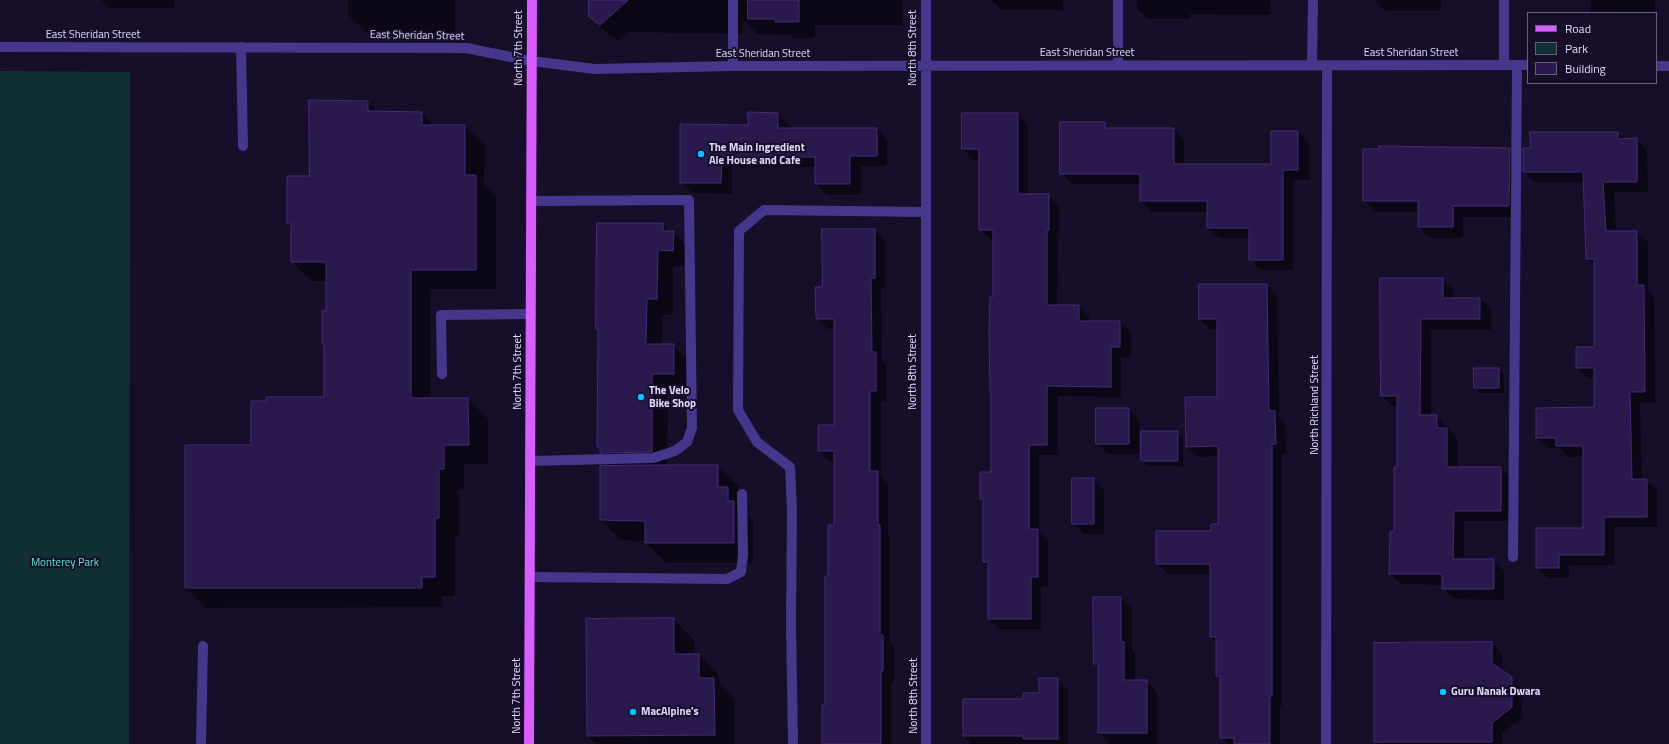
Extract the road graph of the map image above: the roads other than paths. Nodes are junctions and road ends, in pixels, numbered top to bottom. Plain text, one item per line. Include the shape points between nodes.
1 (532, 0) edge
2 (733, 0) edge
3 (926, 0) edge
4 (1118, 0) edge
5 (1312, 0) edge
6 (1504, 0) edge
7 (0, 47) edge
8 (242, 47) junction
9 (531, 61) junction
10 (1118, 64) junction
11 (1504, 64) junction
12 (1517, 64) junction
13 (1312, 65) junction
14 (1527, 65) edge
15 (733, 66) junction
16 (925, 66) junction
17 (1327, 66) junction
18 (1657, 66) edge
19 (1669, 66) edge
20 (243, 146) dead end
21 (531, 201) junction
22 (925, 212) junction
23 (531, 314) junction
24 (442, 374) dead end
25 (530, 461) junction
26 (742, 494) dead end
27 (1513, 557) dead end
28 (530, 576) junction
29 (203, 646) dead end
30 (201, 744) edge
31 (529, 744) edge
32 (793, 744) edge
33 (926, 744) edge
34 (1326, 744) edge

1 - 9 main road, North 7th Street
2 - 15 street
3 - 16 street, North 8th Street
4 - 10 street
5 - 13 street
6 - 11 street
7 - 8 street, East Sheridan Street
8 - 9 street, East Sheridan Street via 466,48
8 - 20 street
9 - 15 street, East Sheridan Street via 595,69
9 - 21 main road, North 7th Street
10 - 13 street, East Sheridan Street
10 - 16 street, East Sheridan Street
11 - 12 street, East Sheridan Street
11 - 17 street, East Sheridan Street
12 - 14 street, East Sheridan Street
12 - 27 street
13 - 17 street, East Sheridan Street
15 - 16 street, East Sheridan Street
16 - 22 street, North 8th Street
17 - 34 street, North Richland Street
18 - 19 street
21 - 23 main road, North 7th Street
21 - 25 street via 690,200 692,428 687,442 675,451 653,458
22 - 32 street via 764,210 739,231 738,410 757,442 790,467
22 - 33 street, North 8th Street
23 - 24 street via 441,316
23 - 25 main road, North 7th Street
25 - 28 main road, North 7th Street
26 - 28 street via 741,572 727,579
28 - 31 main road, North 7th Street
29 - 30 street

